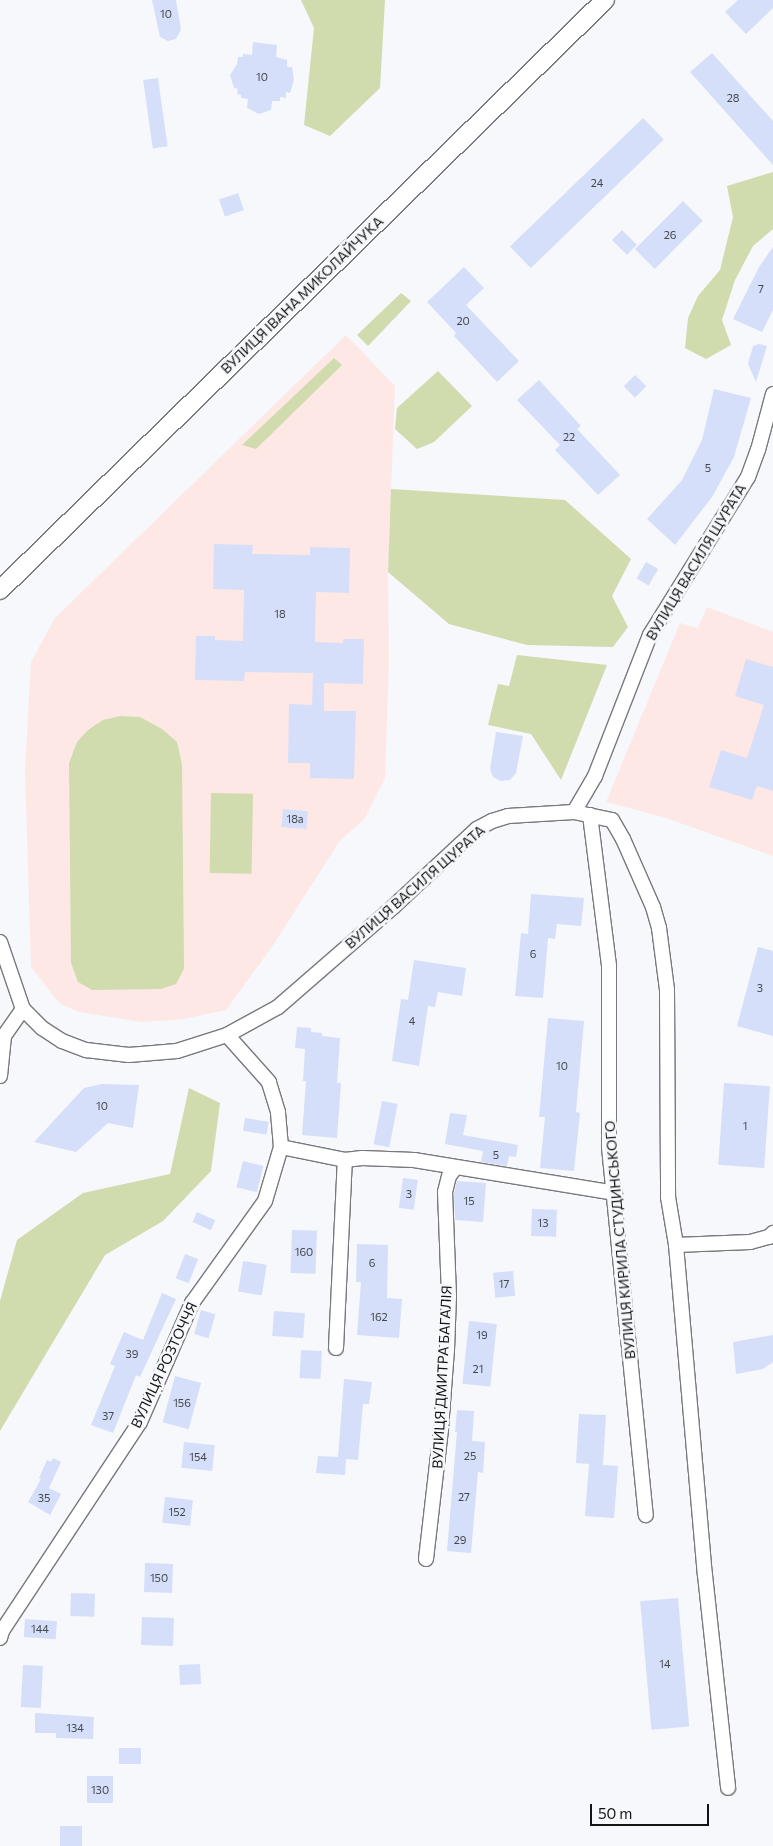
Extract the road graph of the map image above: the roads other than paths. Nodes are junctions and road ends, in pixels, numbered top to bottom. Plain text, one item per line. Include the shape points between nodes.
1 (605, 0) edge
2 (773, 394) edge
3 (0, 590) edge
4 (574, 812) junction
5 (590, 815) junction
6 (0, 942) edge
7 (23, 1009) junction
8 (227, 1035) junction
9 (2, 1037) edge
10 (0, 1076) edge
11 (281, 1147) junction
12 (345, 1160) junction
13 (456, 1167) junction
14 (615, 1193) junction
15 (773, 1233) edge
16 (676, 1245) junction
17 (336, 1348) dead end
18 (646, 1515) dead end
19 (426, 1559) dead end
20 (0, 1638) edge
21 (728, 1788) dead end

1 - 3 street, ВУЛИЦЯ ІВАНА МИКОЛАЙЧУКА
2 - 4 street, ВУЛИЦЯ ВАСИЛЯ ЩУРАТА via 748,477 650,635 595,776
4 - 5 street
4 - 8 street, ВУЛИЦЯ ВАСИЛЯ ЩУРАТА via 508,816 477,829 278,1006
5 - 14 street, ВУЛИЦЯ КИРИЛА СТУДИНСЬКОГО via 609,966 609,1147
5 - 16 street via 612,820 620,832 659,928 667,990 668,1197
6 - 7 street, ВУЛИЦЯ ВАСИЛЯ ЩУРАТА
7 - 8 street, ВУЛИЦЯ ВАСИЛЯ ЩУРАТА via 42,1028 62,1041 86,1050 129,1054 177,1051
7 - 9 street
8 - 11 street, ВУЛИЦЯ РОЗТОЧЧЯ via 269,1082 278,1112
9 - 10 street
11 - 12 street
11 - 20 street, ВУЛИЦЯ РОЗТОЧЧЯ via 265,1201 192,1302 140,1422
12 - 13 street via 414,1160
12 - 17 street
13 - 14 street
13 - 19 street, ВУЛИЦЯ ДМИТРА БАГАЛІЯ via 447,1181 445,1192 449,1296 447,1350 442,1429
14 - 18 street, ВУЛИЦЯ КИРИЛА СТУДИНСЬКОГО
15 - 16 street via 750,1242
16 - 21 street via 705,1575

